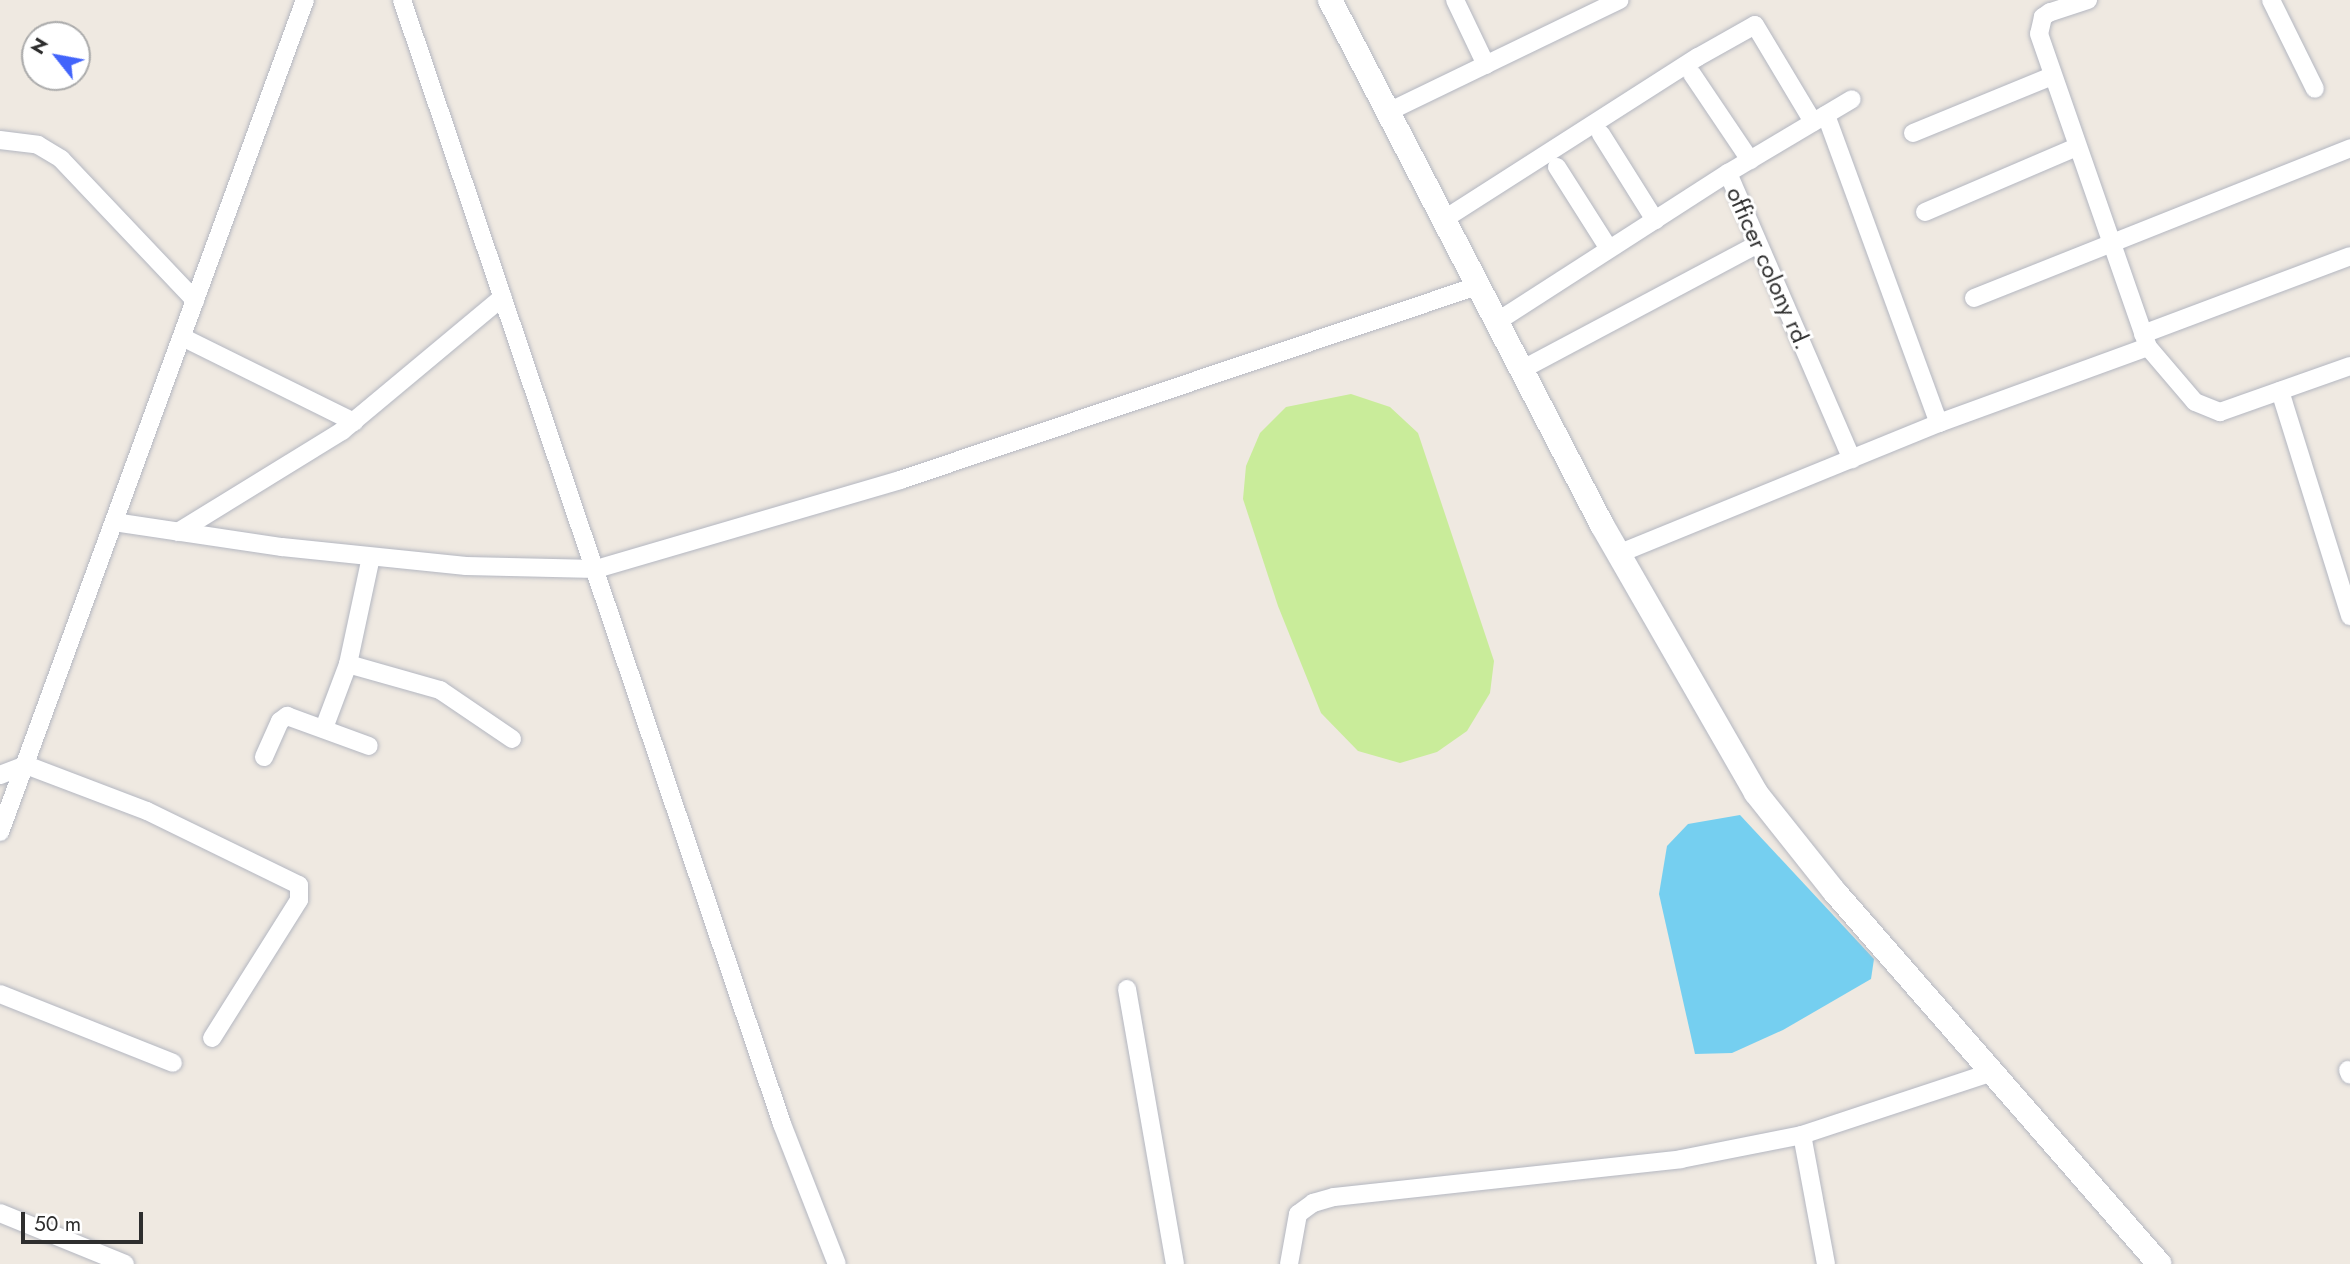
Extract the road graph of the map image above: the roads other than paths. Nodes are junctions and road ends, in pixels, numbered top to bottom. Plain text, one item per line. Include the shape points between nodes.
1 (305, 0) edge
2 (402, 0) edge
3 (1330, 0) edge
4 (1455, 0) edge
5 (1620, 0) edge
6 (2088, 0) edge
7 (2271, 0) edge
8 (1486, 65) junction
9 (1692, 74) dead end
10 (2052, 76) junction
11 (2315, 89) dead end
12 (1852, 99) dead end
13 (1390, 111) junction
14 (1819, 119) junction
15 (1601, 134) dead end
16 (1913, 134) dead end
17 (0, 140) edge
18 (2077, 146) junction
19 (2350, 148) edge
20 (1750, 160) junction
21 (1557, 167) dead end
22 (1728, 173) junction
23 (1925, 212) dead end
24 (1446, 218) junction
25 (1655, 220) junction
26 (2110, 241) junction
27 (1759, 244) junction
28 (1609, 249) junction
29 (2350, 256) edge
30 (1480, 285) junction
31 (503, 297) junction
32 (1974, 298) dead end
33 (195, 300) junction
34 (1498, 321) junction
35 (182, 337) junction
36 (2145, 341) junction
37 (2350, 366) edge
38 (1523, 369) junction
39 (2280, 391) junction
40 (354, 422) junction
41 (1939, 423) junction
42 (1852, 458) junction
43 (114, 522) junction
44 (178, 532) junction
45 (1618, 554) junction
46 (372, 557) junction
47 (596, 569) junction
48 (2350, 616) edge
49 (348, 664) junction
50 (324, 727) junction
51 (512, 739) dead end
52 (369, 746) dead end
53 (264, 757) dead end
54 (26, 765) junction
55 (0, 775) edge
56 (0, 832) edge
57 (1127, 989) dead end
58 (0, 994) edge
59 (212, 1038) dead end
60 (173, 1063) dead end
61 (1992, 1072) junction
62 (1802, 1135) junction
63 (0, 1213) edge
64 (125, 1264) edge
65 (837, 1264) edge
66 (1175, 1264) edge
67 (1289, 1264) edge
68 (1826, 1264) edge
69 (2159, 1264) edge

1 - 33 street
2 - 31 street
3 - 13 street
4 - 8 street
5 - 8 street
6 - 10 street via 2050,12 2039,25
7 - 11 street
8 - 13 street
9 - 20 street
10 - 16 street
10 - 18 street
12 - 14 street
13 - 24 street
14 - 20 street
14 - 24 street via 1755,25
14 - 41 street
15 - 25 street
17 - 33 street via 38,145 61,159
18 - 23 street
18 - 26 street
19 - 26 street
20 - 22 street
21 - 28 street
22 - 25 street, officer colony rd.
22 - 27 street, officer colony rd.
24 - 30 street
25 - 28 street, officer colony rd.
26 - 32 street
26 - 36 street
27 - 38 street
27 - 42 street, officer colony rd.
28 - 34 street, officer colony rd.
29 - 36 street
30 - 34 street
30 - 47 street via 900,480
31 - 40 street
31 - 47 street
33 - 35 street
34 - 38 street
35 - 40 street
35 - 43 street
36 - 39 street via 2207,411 2220,412
36 - 41 street
37 - 39 street
38 - 45 street
39 - 48 street
40 - 44 street
41 - 42 street
42 - 45 street
43 - 44 street
43 - 54 street
44 - 46 street
45 - 61 street via 1756,793
46 - 47 street via 466,566
46 - 49 street
47 - 65 street via 782,1124
49 - 50 street
49 - 51 street via 440,690
50 - 52 street
50 - 53 street via 287,716 280,721
54 - 55 street
54 - 56 street
54 - 59 street via 147,811 299,885 299,900
57 - 66 street
58 - 60 street
61 - 62 street
61 - 69 street
62 - 67 street via 1681,1159 1335,1197 1313,1203 1298,1214
62 - 68 street
63 - 64 street

